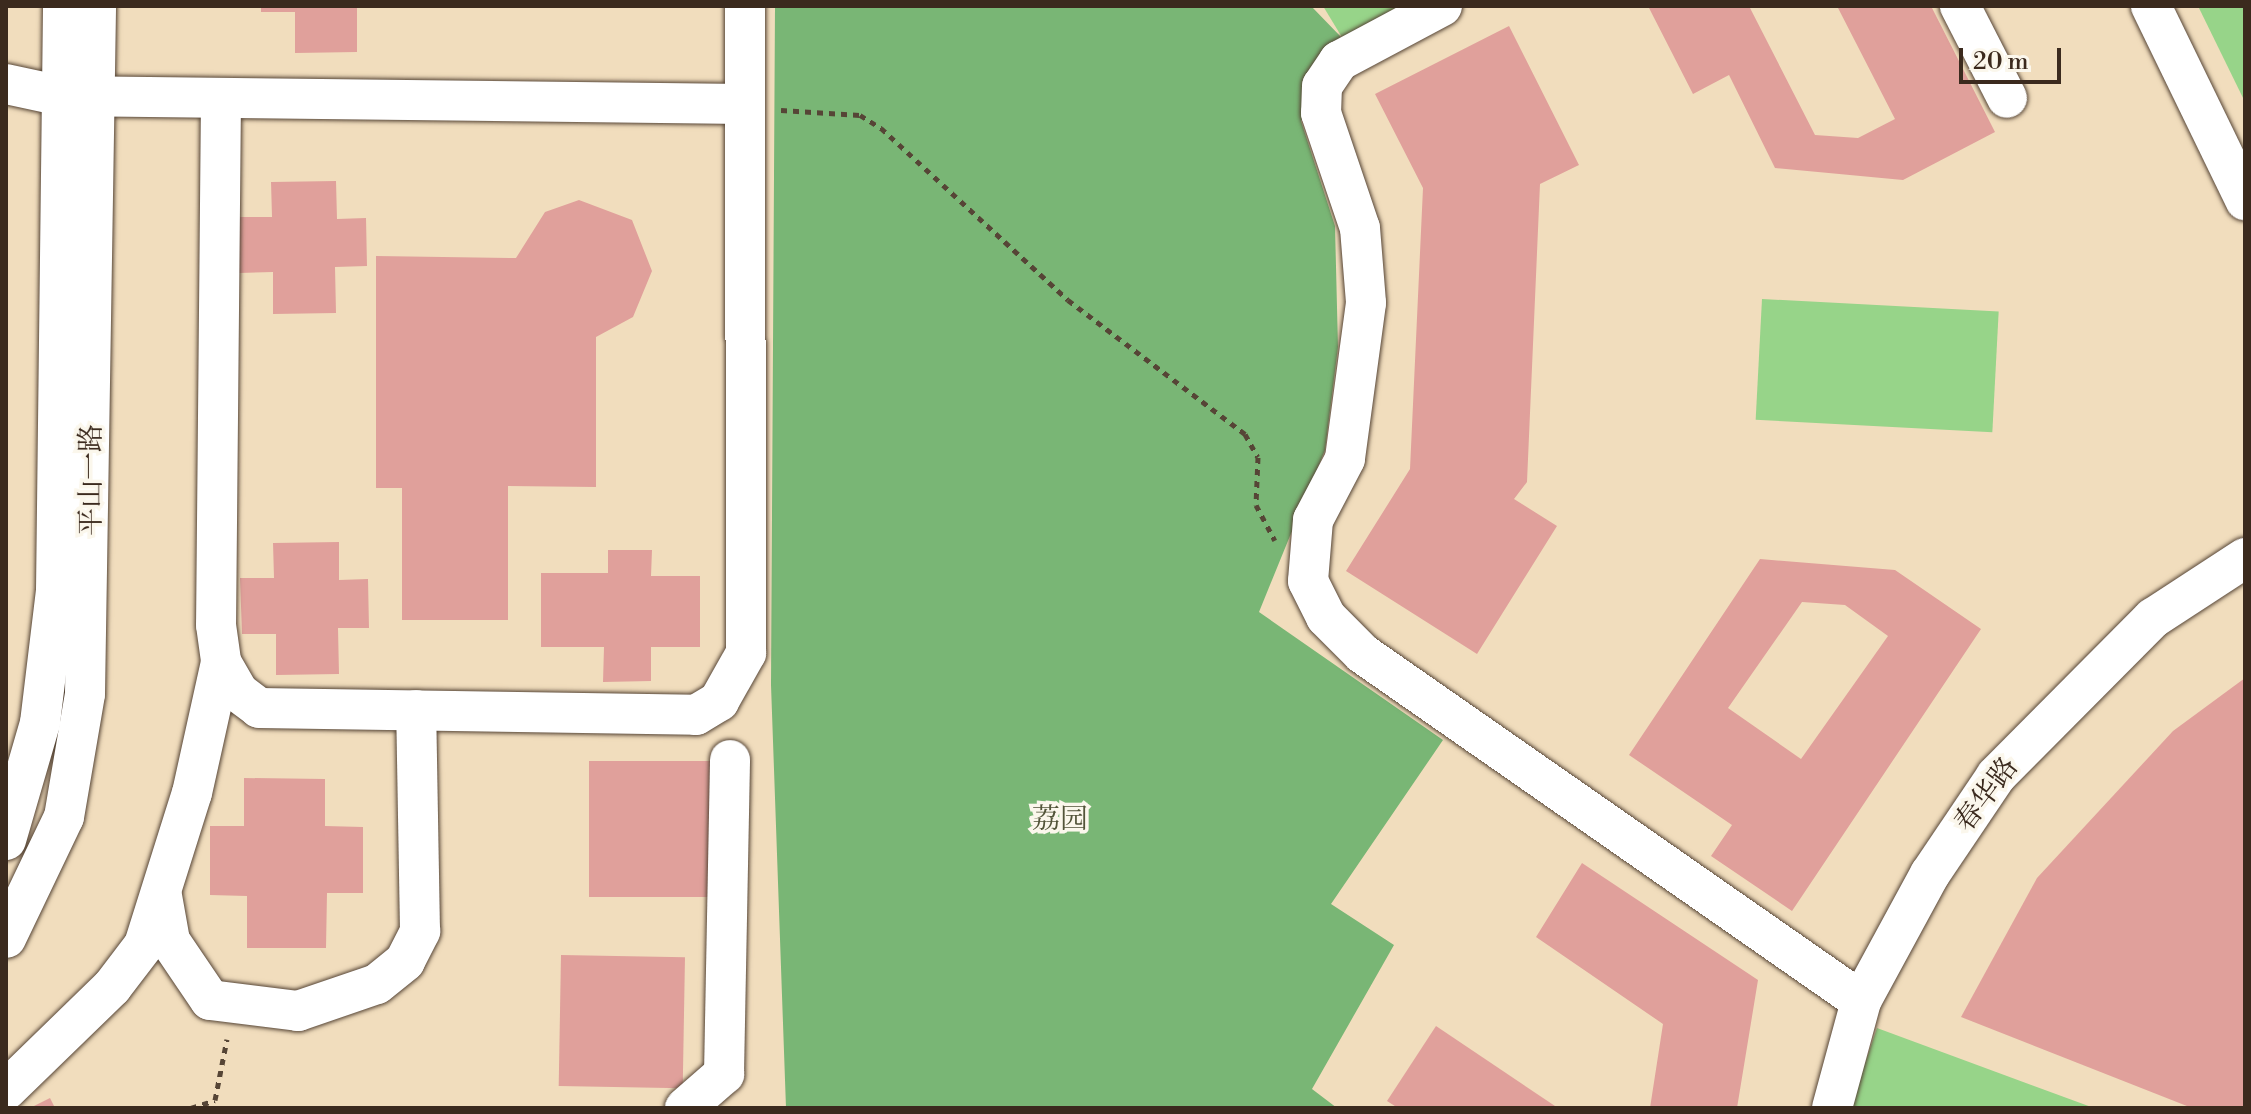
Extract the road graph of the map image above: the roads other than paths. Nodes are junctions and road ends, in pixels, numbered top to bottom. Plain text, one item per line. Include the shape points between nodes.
1 (63, 6) edge
2 (96, 6) edge
3 (745, 6) edge
4 (1442, 6) edge
5 (1960, 6) edge
6 (2151, 6) edge
7 (6, 84) edge
8 (79, 96) junction
9 (221, 98) junction
10 (2007, 98) dead end
11 (745, 104) junction
12 (2245, 200) edge
13 (2245, 558) edge
14 (221, 662) junction
15 (416, 710) junction
16 (730, 760) dead end
17 (6, 840) edge
18 (162, 896) junction
19 (6, 938) edge
20 (1861, 1001) junction
21 (6, 1090) edge
22 (685, 1108) edge
23 (1832, 1108) edge

1 - 8 street, 平山一路
2 - 8 street, 平山一路
3 - 11 street
4 - 20 street via 1339,61 1322,86 1321,113 1360,228 1366,303 1345,459 1313,520 1308,581 1326,617 1363,654
5 - 10 street
6 - 12 street
7 - 8 street
8 - 9 street
8 - 17 street, 平山一路 via 56,590 40,723
8 - 19 street, 平山一路 via 85,694 64,817
9 - 11 street
9 - 14 street
11 - 15 street via 746,653 737,678 719,701 696,715
13 - 20 street, 春华路 via 2153,618 1996,776 1930,874
14 - 15 street via 238,692 259,708
14 - 18 street
15 - 18 street via 424,885 420,931 405,961 336,1004 298,1011 233,1007 210,1000 193,981 170,941
16 - 22 street via 724,1074
18 - 21 street via 144,945 112,987
20 - 23 street, 春华路

